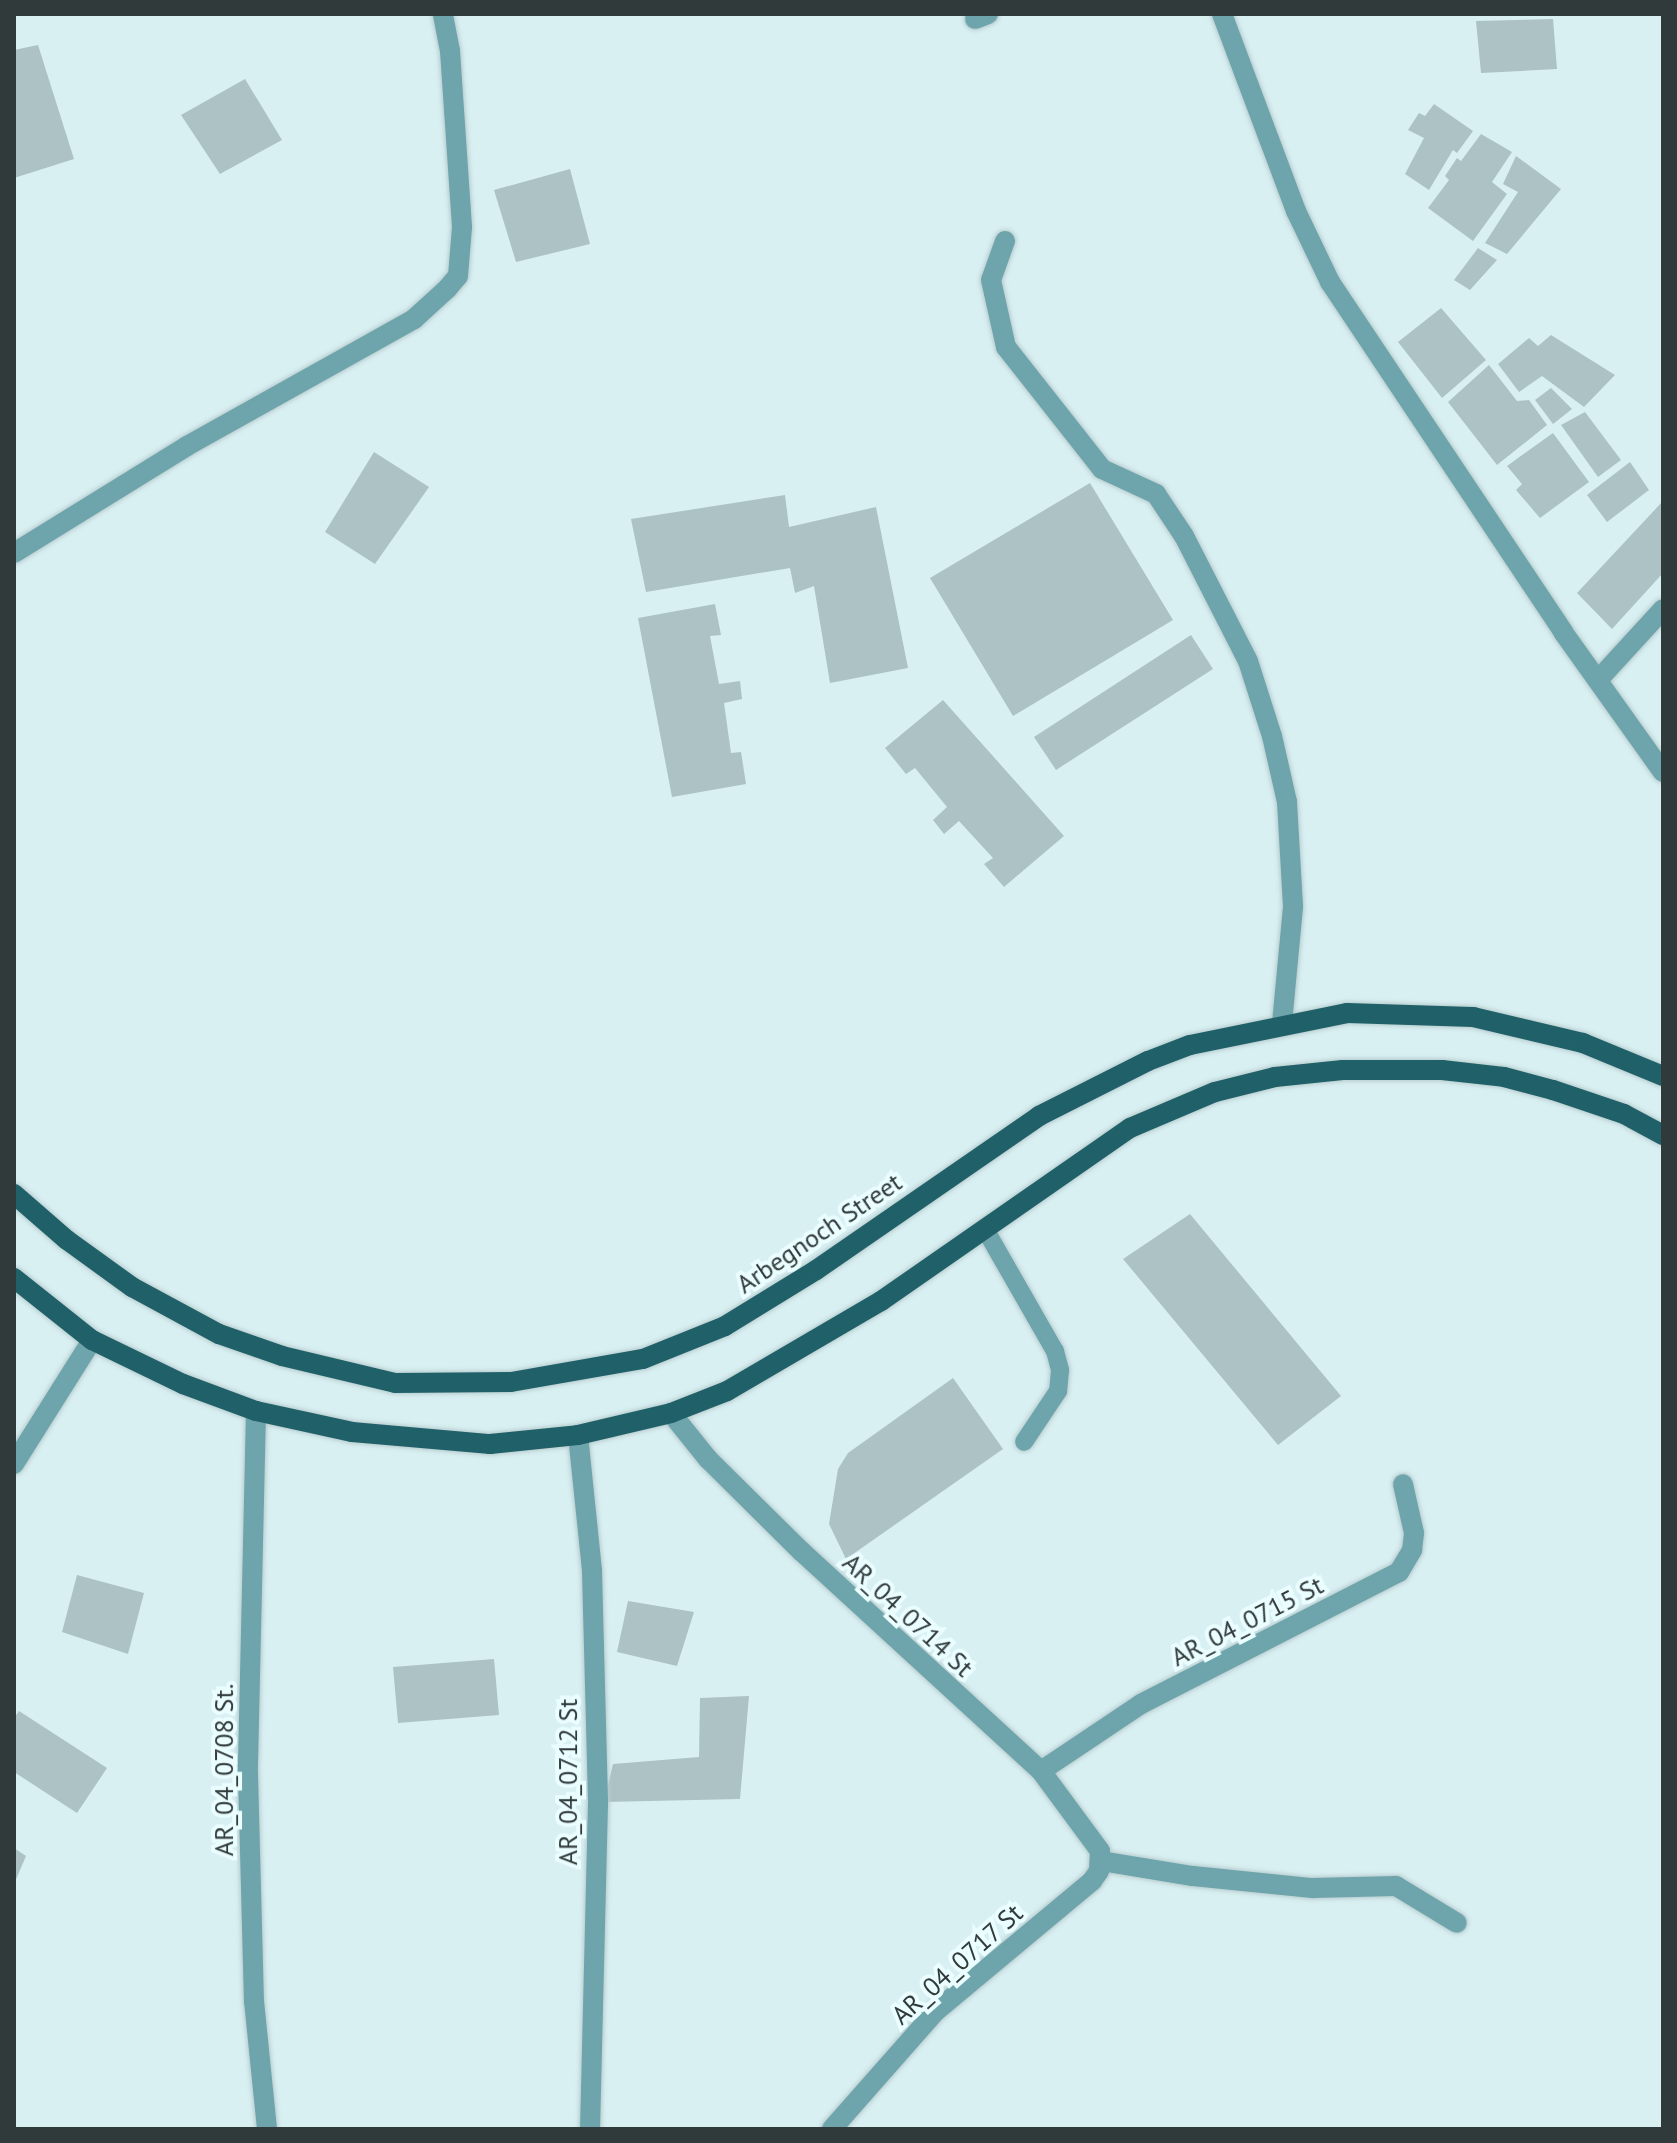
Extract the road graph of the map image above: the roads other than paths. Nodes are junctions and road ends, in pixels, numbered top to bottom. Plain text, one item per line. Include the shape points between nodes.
1 (443, 14) edge
2 (1222, 14) edge
3 (1005, 241) dead end
4 (14, 553) edge
5 (1663, 609) edge
6 (1598, 680) junction
7 (1663, 772) edge
8 (1282, 1024) junction
9 (1663, 1076) edge
10 (1663, 1135) edge
11 (14, 1194) edge
12 (985, 1229) junction
13 (14, 1278) edge
14 (92, 1340) junction
15 (256, 1411) junction
16 (671, 1413) junction
17 (578, 1435) junction
18 (1024, 1442) dead end
19 (14, 1464) edge
20 (1403, 1484) dead end
21 (1041, 1771) junction
22 (1101, 1861) junction
23 (1457, 1923) dead end
24 (267, 2129) edge
25 (590, 2129) edge
26 (832, 2129) edge

1 - 4 street via 462,227 458,276 414,319 187,446
2 - 6 street via 1296,211 1330,282
3 - 8 street via 991,280 1006,347 1102,469 1156,494 1248,661 1287,802 1293,907
5 - 6 street
6 - 7 street
8 - 9 main road, Arbegnoch Street via 1347,1013 1473,1017 1583,1043
8 - 11 main road, Arbegnoch Street via 1190,1045 1039,1116 816,1270 725,1326 643,1359 511,1382 395,1383 282,1356 219,1334 132,1287
10 - 12 main road via 1624,1114 1504,1077 1399,1067 1275,1077 1215,1092 1130,1128
12 - 16 main road via 778,1364
12 - 18 lane via 1055,1351 1060,1370 1058,1391
13 - 14 main road
14 - 15 main road via 183,1384
14 - 19 street
15 - 17 main road via 418,1440 490,1444
15 - 24 street, AR_04_0708 St. via 248,1774 254,2001
16 - 17 main road
16 - 21 street, AR_04_0714 St via 708,1459 802,1552
17 - 25 street, AR_04_0712 St via 592,1571 598,1803
20 - 21 street, AR_04_0715 St via 1414,1533 1412,1550 1399,1572 1141,1704
21 - 22 street, AR_04_0714 St via 1100,1851
22 - 23 street via 1312,1888 1396,1886
22 - 26 street, AR_04_0717 St via 1092,1881 935,2012

